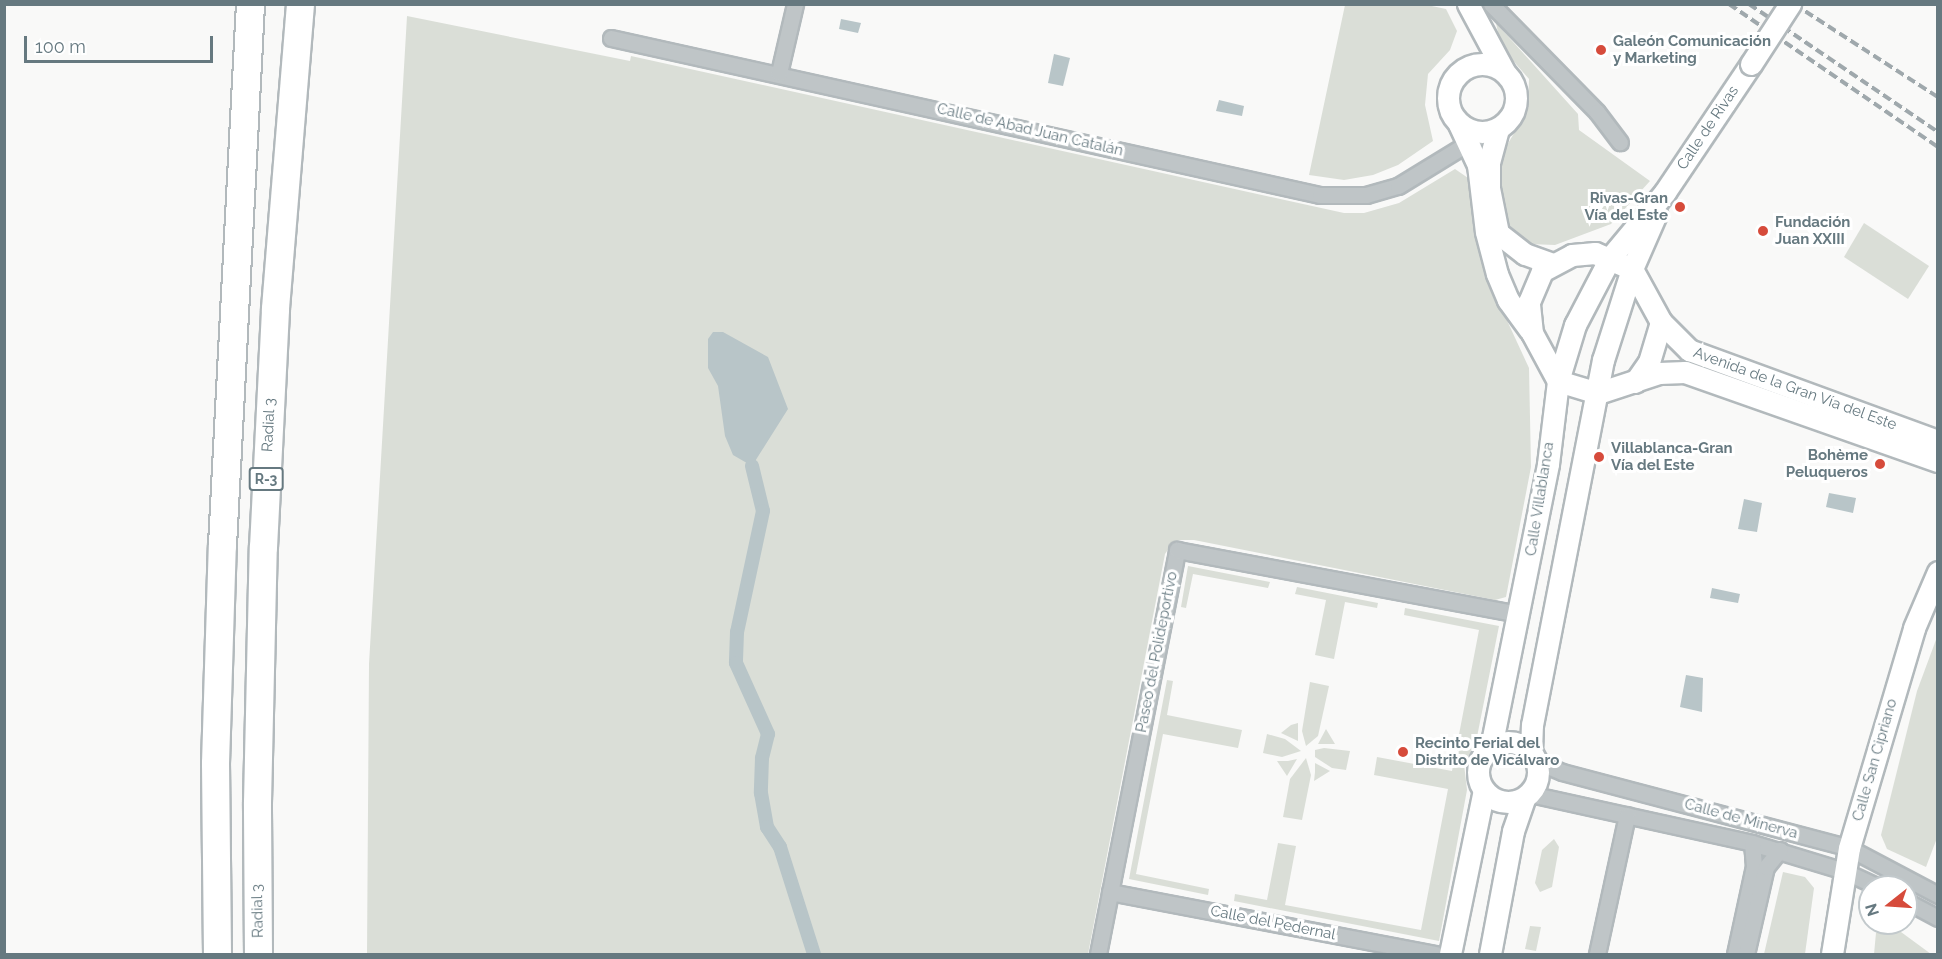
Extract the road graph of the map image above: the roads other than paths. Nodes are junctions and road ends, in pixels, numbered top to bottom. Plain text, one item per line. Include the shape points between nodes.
1 (250, 4) edge
2 (300, 4) edge
3 (795, 4) edge
4 (1790, 4) edge
5 (1480, 6) edge
6 (611, 38) dead end
7 (1470, 65) junction
8 (1504, 71) junction
9 (779, 73) junction
10 (1474, 130) junction
11 (1620, 142) dead end
12 (1443, 158) junction
13 (1478, 165) junction
14 (1665, 192) junction
15 (1610, 258) junction
16 (1552, 264) junction
17 (1632, 269) junction
18 (1661, 322) junction
19 (1532, 333) junction
20 (1558, 381) junction
21 (1635, 382) junction
22 (1598, 393) junction
23 (1938, 441) edge
24 (1938, 461) edge
25 (1938, 572) edge
26 (1932, 600) edge
27 (1520, 614) junction
28 (1491, 747) junction
29 (1534, 757) junction
30 (215, 763) junction
31 (1484, 790) junction
32 (1527, 796) junction
33 (1627, 815) junction
34 (1752, 843) junction
35 (1849, 848) junction
36 (1780, 850) junction
37 (1844, 871) junction
38 (1858, 877) edge
39 (1110, 892) junction
40 (1938, 895) edge
41 (1918, 907) edge
42 (1938, 918) edge
43 (1746, 930) junction
44 (202, 954) edge
45 (217, 954) edge
46 (258, 954) edge
47 (1098, 954) edge
48 (1436, 954) edge
49 (1450, 954) edge
50 (1490, 954) edge
51 (1597, 954) edge
52 (1735, 954) edge
53 (1746, 954) edge
54 (1832, 954) edge

1 - 30 highway via 232,304
2 - 46 highway, Radial 3 / R-3 via 276,308 263,547
3 - 9 street
4 - 14 main road, Calle de Rivas, bridge
5 - 7 main road
5 - 8 main road
5 - 11 street via 1597,112
6 - 9 street, Calle de Abad Juan Catalán
7 - 8 main road via 1482,63
7 - 10 main road via 1461,70 1449,90 1451,112
8 - 10 main road via 1516,96 1512,115
9 - 12 street, Calle de Abad Juan Catalán via 1320,195 1366,195 1398,186
10 - 12 street, Calle de Abad Juan Catalán
10 - 12 street
10 - 13 main road
10 - 16 main road via 1489,163 1489,188 1498,233 1526,254
12 - 13 street via 1458,156
13 - 19 main road via 1490,252 1508,300
14 - 15 main road, Calle de Rivas
14 - 17 main road, Calle de Rivas
15 - 16 main road via 1584,254
15 - 17 main road
15 - 20 main road, Calle Villablanca via 1575,325
16 - 19 main road via 1542,271 1528,302
17 - 18 main road, Avenida de la Gran Vía del Este
17 - 22 main road via 1603,360
18 - 21 main road via 1649,362
18 - 23 main road, Avenida de la Gran Vía del Este via 1676,340 1708,359
19 - 20 main road
20 - 22 main road
20 - 27 main road, Calle Villablanca via 1548,464
21 - 22 main road, Avenida de la Gran Vía del Este
21 - 24 main road, Avenida de la Gran Vía del Este via 1659,372 1685,372
22 - 29 main road via 1533,724
25 - 26 main road, Calle San Cipriano
26 - 35 main road, Calle San Cipriano
27 - 28 main road, Calle Villablanca
27 - 39 street, Paseo del Polideportivo via 1177,550
28 - 29 main road via 1512,742
28 - 31 main road via 1479,767
29 - 32 main road via 1539,772
29 - 35 street, Calle de Minerva via 1562,772
30 - 44 highway via 202,894
30 - 45 highway
31 - 32 main road via 1502,802
31 - 49 main road
32 - 33 street, Calle de Minerva
32 - 50 main road via 1513,831
33 - 34 street, Calle de Minerva
33 - 51 street
34 - 36 street, Calle de Minerva
34 - 43 street via 1754,866
35 - 37 main road, Calle San Cipriano
35 - 40 street, Calle de Minerva
36 - 37 street, Calle de Minerva
36 - 43 street via 1766,867
37 - 38 street, Calle de Minerva
37 - 54 main road, Calle San Cipriano
39 - 47 street, Paseo del Polideportivo
39 - 48 street, Calle del Pedernal
41 - 42 street
43 - 52 street
43 - 53 street

